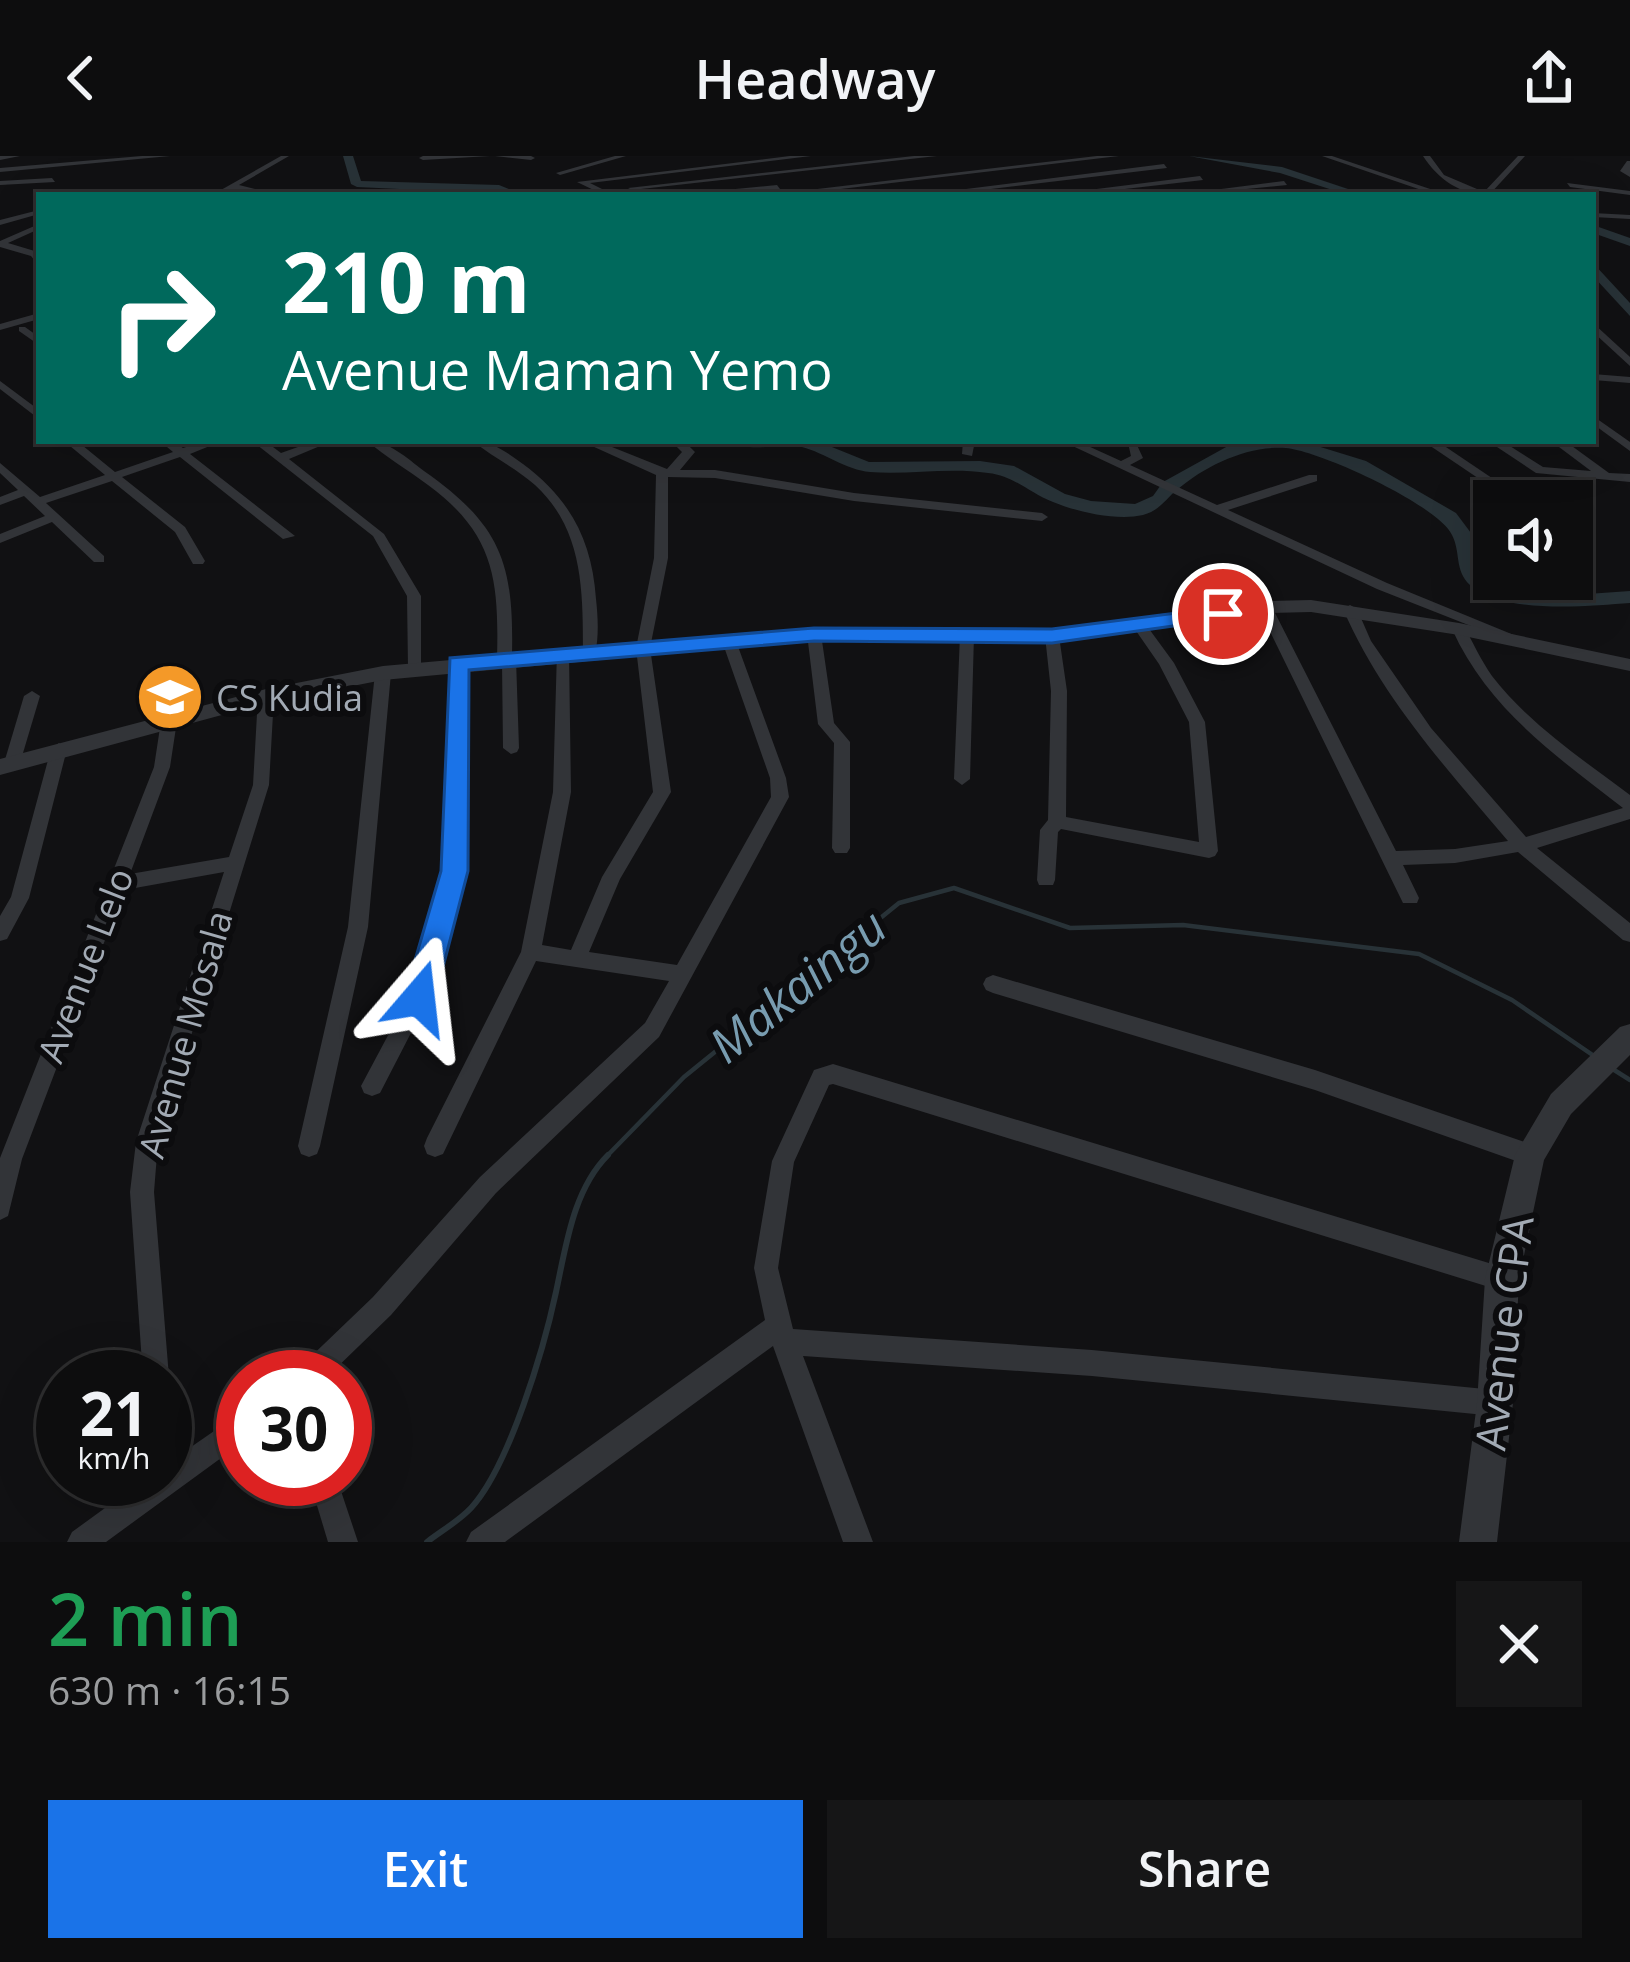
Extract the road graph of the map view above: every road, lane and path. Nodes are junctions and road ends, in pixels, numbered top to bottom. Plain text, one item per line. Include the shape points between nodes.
1 (17, 156) edge
2 (167, 156) edge
3 (286, 156) edge
4 (487, 156) edge
5 (498, 156) edge
6 (543, 156) edge
7 (623, 156) edge
8 (808, 156) edge
9 (934, 156) edge
10 (1043, 156) edge
11 (1116, 156) edge
12 (1325, 156) edge
13 (1426, 156) edge
14 (1522, 156) edge
15 (0, 157) edge
16 (423, 157) edge
17 (675, 157) edge
18 (600, 158) edge
19 (770, 158) edge
20 (892, 158) edge
21 (105, 159) edge
22 (526, 159) edge
23 (1630, 163) edge
24 (1058, 164) junction
25 (49, 166) junction
26 (1163, 166) dead end
27 (682, 169) junction
28 (0, 170) edge
29 (423, 172) dead end
30 (911, 172) junction
31 (642, 173) junction
32 (772, 173) junction
33 (1630, 175) edge
34 (1081, 176) junction
35 (1200, 178) dead end
36 (52, 179) junction
37 (920, 179) junction
38 (694, 181) junction
39 (582, 182) junction
40 (0, 183) edge
41 (1283, 183) dead end
42 (655, 185) junction
43 (1570, 185) dead end
44 (230, 186) junction
45 (632, 188) dead end
46 (1104, 189) junction
47 (778, 190) edge
48 (54, 192) dead end
49 (221, 192) edge
50 (260, 192) edge
51 (604, 192) edge
52 (663, 192) edge
53 (701, 192) edge
54 (740, 192) edge
55 (938, 192) edge
56 (957, 192) edge
57 (1078, 192) edge
58 (1110, 192) edge
59 (1213, 192) edge
60 (1435, 192) edge
61 (1482, 192) edge
62 (1489, 192) edge
63 (1630, 193) edge
64 (36, 213) edge
65 (1596, 215) edge
66 (1630, 217) edge
67 (0, 223) edge
68 (36, 227) edge
69 (1, 244) edge
70 (36, 256) edge
71 (36, 317) edge
72 (36, 328) edge
73 (0, 329) edge
74 (22, 329) junction
75 (1596, 329) edge
76 (36, 340) edge
77 (1630, 363) edge
78 (1596, 377) edge
79 (1630, 380) edge
80 (0, 384) edge
81 (36, 414) edge
82 (1596, 421) edge
83 (74, 444) edge
84 (170, 444) edge
85 (208, 444) edge
86 (262, 444) edge
87 (318, 444) edge
88 (377, 444) edge
89 (484, 444) edge
90 (595, 444) edge
91 (680, 444) edge
92 (1075, 444) edge
93 (1129, 444) edge
94 (1434, 444) edge
95 (1499, 444) edge
96 (1561, 444) edge
97 (1630, 448) edge
98 (182, 453) junction
99 (280, 458) junction
100 (1121, 465) junction
101 (0, 467) edge
102 (667, 471) junction
103 (1606, 476) junction
104 (114, 477) junction
105 (1312, 478) dead end
106 (1630, 478) edge
107 (1488, 480) edge
108 (26, 491) junction
109 (0, 501) edge
110 (38, 502) junction
111 (1218, 509) junction
112 (54, 517) junction
113 (1042, 517) dead end
114 (288, 536) dead end
115 (0, 539) edge
116 (99, 559) dead end
117 (198, 561) dead end
118 (1264, 608) junction
119 (1350, 609) junction
120 (1139, 626) junction
121 (1459, 628) junction
122 (814, 634) junction
123 (967, 635) junction
124 (1052, 636) junction
125 (729, 641) junction
126 (1524, 642) junction
127 (643, 648) junction
128 (590, 651) junction
129 (562, 654) junction
130 (506, 659) junction
131 (458, 663) junction
132 (1629, 666) edge
133 (416, 668) junction
134 (383, 673) junction
135 (32, 696) dead end
136 (266, 696) junction
137 (169, 721) junction
138 (511, 748) dead end
139 (59, 749) junction
140 (6, 765) edge
141 (962, 779) dead end
142 (1630, 808) edge
143 (1057, 822) junction
144 (1524, 847) junction
145 (841, 848) dead end
146 (1392, 858) junction
147 (236, 863) junction
148 (1046, 880) dead end
149 (117, 884) junction
150 (1410, 898) dead end
151 (0, 933) edge
152 (1630, 934) edge
153 (531, 952) junction
154 (578, 956) junction
155 (681, 974) junction
156 (993, 984) dead end
157 (1609, 1055) edge
158 (373, 1086) dead end
159 (310, 1146) dead end
160 (435, 1146) dead end
161 (1530, 1155) junction
162 (0, 1208) edge
163 (1502, 1279) junction
164 (784, 1334) junction
165 (154, 1350) edge
166 (336, 1350) edge
167 (1495, 1403) junction
168 (126, 1506) edge
169 (331, 1506) edge
170 (82, 1542) edge
171 (343, 1542) edge
172 (481, 1542) edge
173 (858, 1542) edge
174 (1478, 1542) edge

1 - 15 street
2 - 21 street
3 - 44 street
4 - 16 street
5 - 22 street
6 - 22 street
7 - 18 street
8 - 19 street
9 - 20 street
10 - 24 street
10 - 30 street
11 - 24 street
12 - 60 street
13 - 61 street via 1441,177
14 - 62 street
16 - 29 street
17 - 27 street
18 - 39 street via 560,173
19 - 27 street
19 - 32 street
20 - 30 street
20 - 32 street
21 - 25 street
23 - 33 street
24 - 34 street
24 - 37 street
25 - 28 street
25 - 36 street
26 - 34 street
27 - 31 street
27 - 38 street
30 - 37 street
30 - 47 street
31 - 39 street
31 - 42 street
32 - 38 street
32 - 47 street
34 - 46 street
34 - 56 street
35 - 46 street
36 - 40 street
36 - 48 street
37 - 47 street
37 - 55 street
38 - 42 street
38 - 53 street
39 - 51 street
41 - 59 street
42 - 45 street
42 - 52 street
43 - 63 street
44 - 49 street
44 - 50 street
46 - 57 street
46 - 58 street
47 - 54 street
64 - 67 street
65 - 66 street
68 - 69 street
69 - 70 street
71 - 73 street
72 - 74 street
73 - 74 street
74 - 76 street
75 - 77 street
78 - 79 street
80 - 81 street
82 - 97 street
83 - 104 street
84 - 98 street
85 - 98 street
86 - 99 street
87 - 99 street
88 - 130 street via 483,526 502,577
89 - 128 street via 534,474 574,521 588,584
90 - 102 street
91 - 102 street via 689,452
92 - 100 street
93 - 100 street via 1137,458
94 - 107 street
95 - 103 street via 1540,470
96 - 103 street
98 - 104 street
98 - 114 street
99 - 133 street via 378,534 414,596
100 - 111 street
101 - 108 street
102 - 113 street
102 - 127 street
103 - 106 street
104 - 110 street
104 - 117 street via 180,530
105 - 111 street
108 - 109 street
108 - 110 street
110 - 112 street
111 - 126 street
112 - 115 street
112 - 116 street
118 - 119 street
118 - 120 street
118 - 146 street
119 - 121 street
119 - 144 street via 1425,732
120 - 124 street
120 - 143 street via 1197,722 1209,851
121 - 126 street
121 - 142 street via 1489,681
122 - 123 street
122 - 125 street
122 - 145 street via 826,724 842,742
123 - 124 street
123 - 141 street
124 - 143 street
125 - 127 street
125 - 155 street via 780,797
126 - 132 street
127 - 128 street
127 - 154 street via 662,792 617,865
128 - 129 street
129 - 130 street
129 - 153 street via 562,792
130 - 131 street
130 - 138 street
131 - 133 street
131 - 158 street via 454,871 419,998
133 - 134 street
134 - 136 street
134 - 159 street via 358,927
135 - 140 street
136 - 137 street
136 - 147 street, Avenue Mosala via 261,785
137 - 139 street
137 - 149 street, Avenue Lelo via 162,766
139 - 140 street
139 - 151 street via 20,898
142 - 144 street
143 - 148 street via 1049,830
144 - 146 street
144 - 152 street
146 - 150 street
147 - 149 street
147 - 165 street, Avenue Mosala via 147,1142 142,1192
149 - 162 street, Avenue Lelo via 10,1159
153 - 154 street
153 - 160 street
154 - 155 street
155 - 166 street via 652,1030 488,1185
156 - 161 street via 1315,1080
157 - 161 street, Avenue CPA via 1561,1104
161 - 163 street, Avenue CPA
163 - 164 street via 833,1074 822,1077 809,1102 773,1201 766,1268
163 - 167 street, Avenue CPA
164 - 167 street
164 - 172 street
164 - 173 street
167 - 174 street, Avenue CPA
168 - 170 street
169 - 171 street

